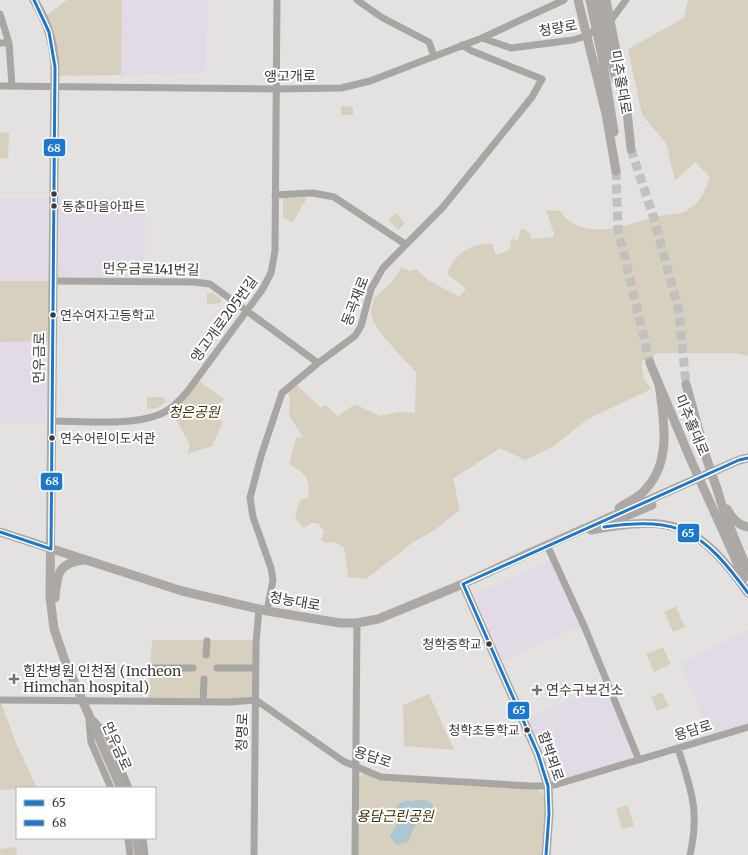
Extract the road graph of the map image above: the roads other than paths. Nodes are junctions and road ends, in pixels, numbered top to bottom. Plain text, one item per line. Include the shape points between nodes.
1 (34, 0) edge
2 (277, 0) edge
3 (357, 0) edge
4 (564, 0) edge
5 (578, 0) edge
6 (590, 0) edge
7 (598, 0) edge
8 (606, 0) edge
9 (626, 0) edge
10 (0, 14) edge
11 (611, 20) junction
12 (586, 36) junction
13 (482, 38) junction
14 (0, 43) edge
15 (9, 43) junction
16 (462, 45) junction
17 (606, 54) junction
18 (434, 56) junction
19 (0, 86) edge
20 (12, 86) junction
21 (56, 87) junction
22 (276, 89) junction
23 (275, 195) junction
24 (405, 244) junction
25 (54, 281) junction
26 (247, 311) junction
27 (318, 363) junction
28 (650, 363) tunnel mouth
29 (659, 384) junction
30 (686, 384) tunnel mouth
31 (52, 421) junction
32 (748, 458) edge
33 (748, 463) edge
34 (717, 489) junction
35 (748, 527) edge
36 (0, 532) edge
37 (578, 532) junction
38 (547, 544) junction
39 (51, 549) junction
40 (85, 560) junction
41 (748, 571) edge
42 (463, 584) junction
43 (748, 585) edge
44 (748, 593) edge
45 (263, 610) junction
46 (53, 617) junction
47 (357, 623) junction
48 (207, 641) dead end
49 (206, 655) dead end
50 (150, 668) dead end
51 (193, 668) dead end
52 (217, 668) dead end
53 (256, 668) junction
54 (204, 679) dead end
55 (0, 700) edge
56 (256, 700) junction
57 (83, 701) junction
58 (203, 702) junction
59 (89, 715) junction
60 (748, 726) edge
61 (678, 748) junction
62 (639, 760) junction
63 (357, 767) junction
64 (548, 786) junction
65 (111, 787) edge
66 (121, 787) edge
67 (129, 787) edge
68 (128, 839) edge
69 (136, 839) edge
70 (144, 839) edge
71 (130, 855) edge
72 (139, 855) edge
73 (145, 855) edge
74 (254, 855) edge
75 (355, 855) edge
76 (546, 855) edge
77 (690, 855) edge

1 - 21 main road, 먼우금로 via 48,25 54,43
2 - 22 street, 앵고개로205번길
3 - 18 street via 381,17 429,42
4 - 13 street, 앵고개로
5 - 12 main road
6 - 17 main road, 미추홀대로, bridge
7 - 17 main road, 미추홀대로, bridge
8 - 11 main road
9 - 11 street, 청량로
10 - 15 street
11 - 12 street, 청량로
11 - 17 main road, 미추홀대로 via 626,102 631,149
12 - 13 street, 청량로 via 510,48
12 - 17 main road, 미추홀대로 via 606,114 616,171
13 - 16 street, 앵고개로
14 - 15 street
15 - 20 street
16 - 18 street, 앵고개로
16 - 24 street, 동곡재로 via 542,79 532,97 443,207
18 - 22 street, 앵고개로 via 370,81 342,88
19 - 20 street, 앵고개로
20 - 21 street, 앵고개로
21 - 22 street, 앵고개로
21 - 25 main road, 먼우금로
22 - 23 street, 앵고개로205번길
23 - 24 street via 313,193 334,197
23 - 26 street, 앵고개로205번길 via 275,251 271,273
24 - 27 street, 동곡재로 via 383,268 371,289 361,326 355,336
25 - 26 street, 먼우금로141번길 via 210,284
25 - 31 main road, 먼우금로
26 - 27 street, 먼우금로141번길
26 - 31 street, 앵고개로205번길 via 187,392 174,406 159,415 141,420
27 - 45 street, 동곡재로 via 282,394 252,489 250,507 273,580
28 - 29 main road, 미추홀대로
29 - 37 main road via 666,438 654,478 642,493
29 - 43 main road, 미추홀대로, bridge
30 - 34 main road, 미추홀대로, bridge
31 - 39 main road, 먼우금로
32 - 37 main road
33 - 37 main road via 622,519
34 - 35 main road via 731,518
34 - 41 main road, 미추홀대로
36 - 39 main road, 청능대로
37 - 38 main road, 청능대로
37 - 44 main road via 619,524 646,522 671,525 696,536 709,546 724,560
38 - 42 main road, 청능대로
38 - 62 street via 588,635
39 - 40 main road, 청능대로
39 - 46 main road, 먼우금로 via 50,597
40 - 45 main road, 청능대로 via 182,591
40 - 46 main road via 69,563 59,572
42 - 47 main road, 청능대로 via 378,619
42 - 64 main road, 함박뫼로 via 538,754
45 - 47 main road, 청능대로 via 340,623
45 - 53 street, 청명로 via 257,627
46 - 57 main road, 먼우금로 via 54,629 65,661
47 - 63 street
48 - 49 street
50 - 51 street
52 - 53 street
53 - 56 street, 청명로
54 - 58 street
55 - 57 street
56 - 58 street
56 - 63 street, 용담로 via 321,746
56 - 74 street, 청명로
57 - 58 street
57 - 59 main road, 먼우금로
59 - 65 street, 먼우금로 via 91,742
59 - 66 main road, 먼우금로
59 - 67 street, 먼우금로 via 107,735
60 - 61 street, 용담로
61 - 62 street, 용담로
61 - 77 street via 695,809
62 - 64 street, 용담로
63 - 64 street, 용담로 via 381,776
63 - 75 street
64 - 76 main road, 함박뫼로
68 - 71 street
69 - 72 main road
70 - 73 street

